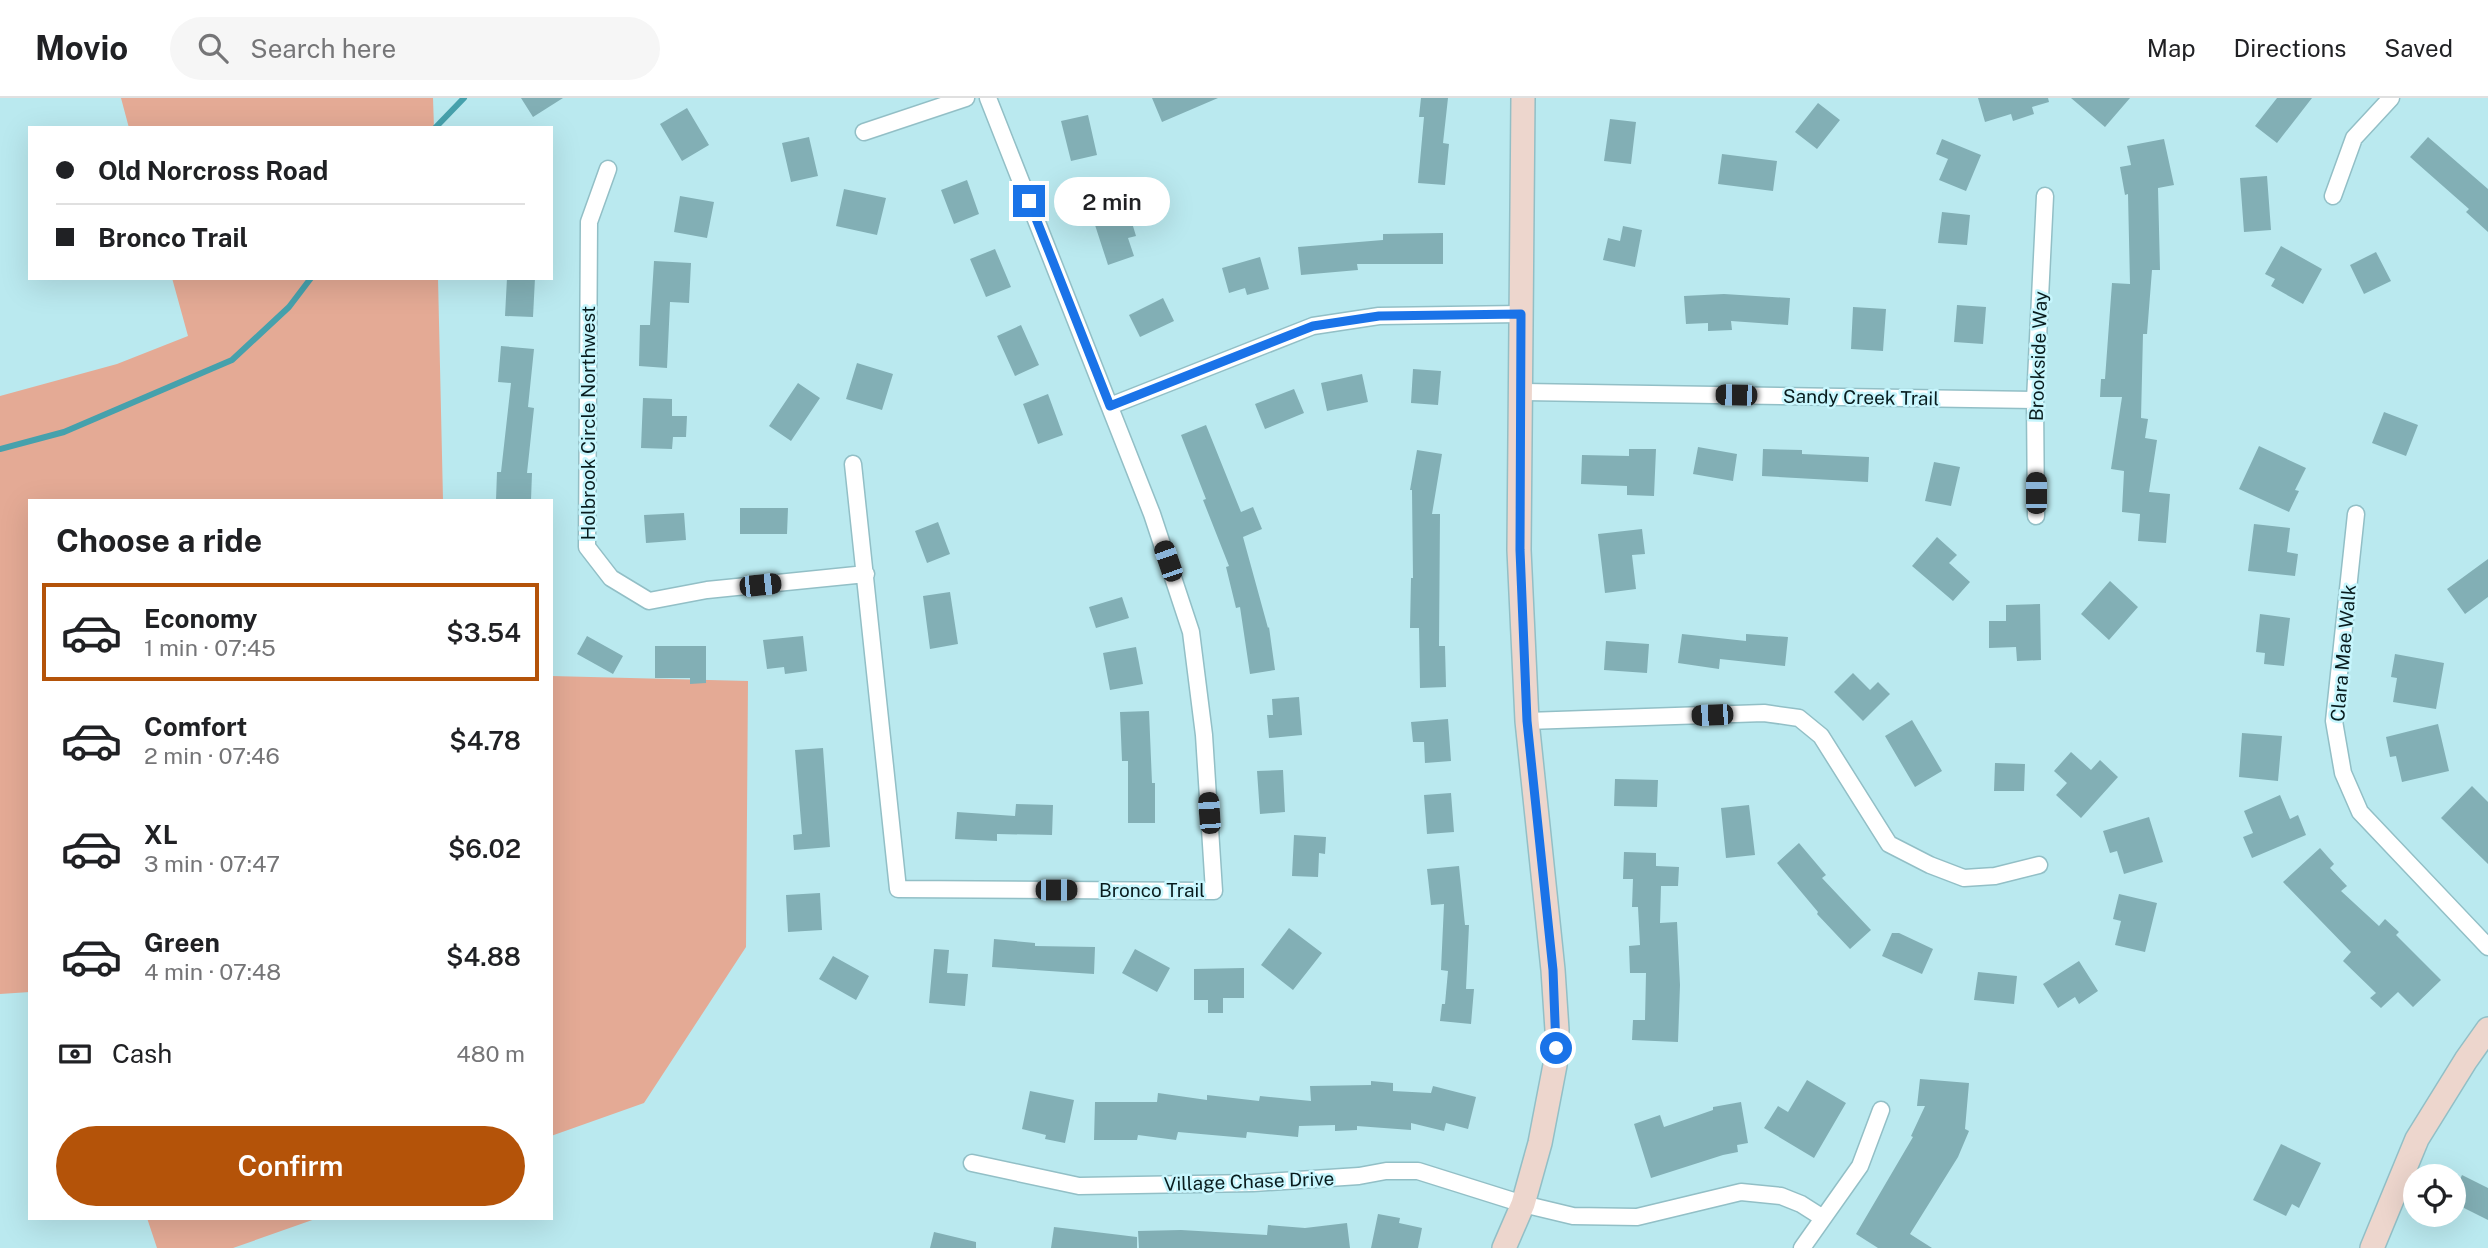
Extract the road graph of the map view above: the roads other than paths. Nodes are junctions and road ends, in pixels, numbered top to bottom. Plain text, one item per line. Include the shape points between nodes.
1 (966, 98) edge
2 (988, 98) edge
3 (1523, 98) edge
4 (2391, 98) edge
5 (864, 132) dead end
6 (608, 169) dead end
7 (2045, 196) dead end
8 (2333, 196) dead end
9 (1521, 314) junction
10 (1519, 391) junction
11 (2035, 400) junction
12 (1110, 406) junction
13 (853, 464) dead end
14 (2356, 514) dead end
15 (2036, 516) dead end
16 (866, 574) junction
17 (1527, 721) junction
18 (2039, 865) dead end
19 (2488, 947) edge
20 (2488, 1029) edge
21 (1881, 1110) dead end
22 (972, 1163) dead end
23 (1523, 1204) junction
24 (1823, 1218) junction
25 (1504, 1248) edge
26 (1802, 1248) edge
27 (2372, 1248) edge

1 - 5 street
2 - 12 street, Bronco Trail
3 - 9 street
4 - 8 street via 2354,138
6 - 16 street, Holbrook Circle Northwest via 589,222 587,547 611,578 649,601 707,590
7 - 11 street, Brookside Way
9 - 10 street
9 - 12 street via 1379,316 1313,326
10 - 11 street, Sandy Creek Trail
10 - 17 street
11 - 15 street, Brookside Way
12 - 16 street, Bronco Trail via 1191,632 1204,735 1214,891 898,890
13 - 16 street, Bronco Trail
14 - 19 street, Clara Mae Walk via 2334,721 2343,773 2360,812
17 - 18 street via 1764,713 1799,718 1821,736 1889,844 1964,878
17 - 23 street via 1557,1030 1540,1143
20 - 27 street via 2417,1139
21 - 24 street via 1860,1166
22 - 23 street, Village Chase Drive via 1079,1186 1253,1183 1418,1171
23 - 24 street, Village Chase Drive via 1573,1216 1637,1217 1741,1192 1781,1196
23 - 25 street
24 - 26 street

